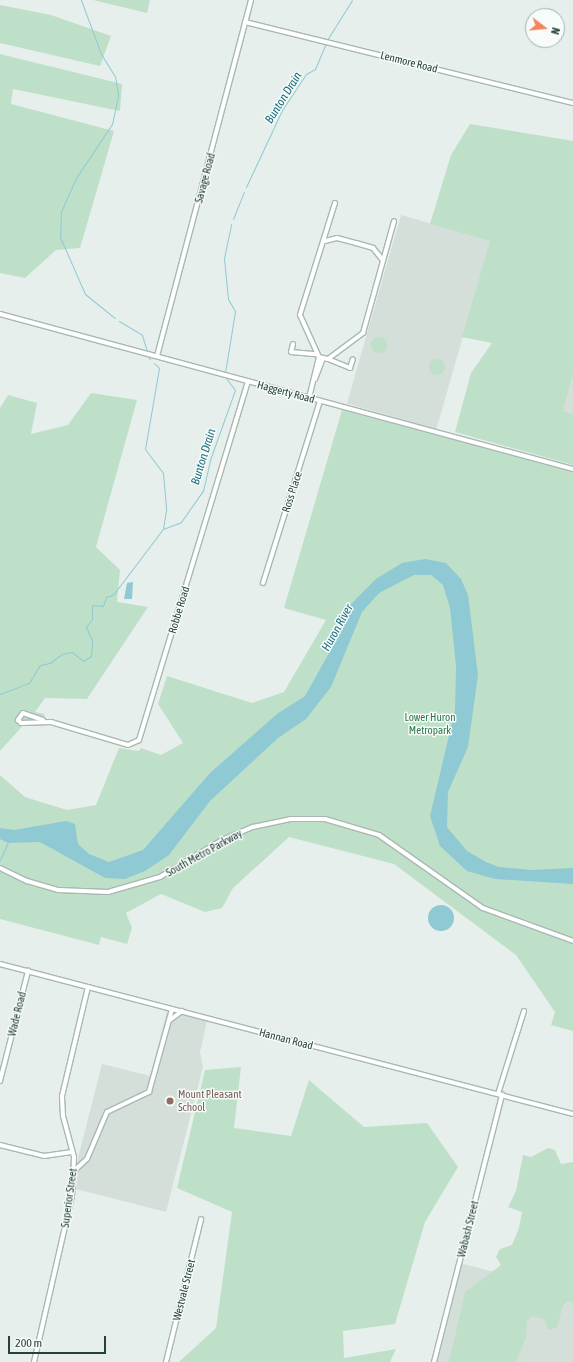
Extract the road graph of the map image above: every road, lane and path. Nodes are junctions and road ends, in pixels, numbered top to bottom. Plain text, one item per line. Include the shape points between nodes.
1 (251, 0) edge
2 (245, 22) junction
3 (573, 103) edge
4 (335, 202) dead end
5 (394, 221) dead end
6 (325, 241) junction
7 (382, 259) junction
8 (0, 314) edge
9 (293, 344) dead end
10 (157, 356) junction
11 (322, 357) junction
12 (353, 359) dead end
13 (248, 381) junction
14 (309, 398) junction
15 (320, 401) junction
16 (573, 469) edge
17 (263, 583) dead end
18 (43, 720) junction
19 (0, 868) edge
20 (573, 941) edge
21 (0, 964) edge
22 (28, 971) junction
23 (88, 987) junction
24 (172, 1009) junction
25 (524, 1011) dead end
26 (182, 1012) junction
27 (170, 1020) junction
28 (0, 1081) edge
29 (500, 1095) junction
30 (573, 1114) edge
31 (0, 1145) edge
32 (72, 1152) junction
33 (75, 1170) junction
34 (201, 1219) dead end
35 (34, 1362) edge
36 (166, 1362) edge
37 (434, 1362) edge

1 - 2 street, Savage Road
2 - 3 street, Lenmore Road
2 - 10 street, Savage Road
4 - 6 street
5 - 7 street
6 - 7 street via 337,238 373,248
6 - 11 street via 316,258 300,314
7 - 11 street via 382,272 364,331
8 - 10 street, Haggerty Road
9 - 11 street via 291,352
10 - 13 street, Haggerty Road
11 - 12 street via 350,368
11 - 14 street
13 - 14 street, Haggerty Road
13 - 18 street, Robbe Road via 139,740 128,745
14 - 15 street, Haggerty Road
15 - 16 street, Haggerty Road
15 - 17 street, Ross Place
18 - 18 street, Robbe Road via 23,713 18,720 22,723
19 - 20 street, South Metro Parkway via 27,881 58,890 108,892 160,877 222,840 252,827 290,819 325,820 379,835 483,908
21 - 22 street, Hannan Road
22 - 23 street, Hannan Road
22 - 28 street, Wade Road
23 - 24 street, Hannan Road
23 - 32 street, Superior Street via 62,1096
24 - 26 street, Hannan Road
24 - 27 street
25 - 29 street, Wabash Street
26 - 27 street
26 - 29 street, Hannan Road
27 - 33 street via 149,1092 104,1115 87,1159
29 - 30 street, Hannan Road
29 - 37 street, Wabash Street
31 - 32 street via 44,1156
32 - 33 street, Superior Street
33 - 35 street, Superior Street via 70,1211
34 - 36 street, Westvale Street

